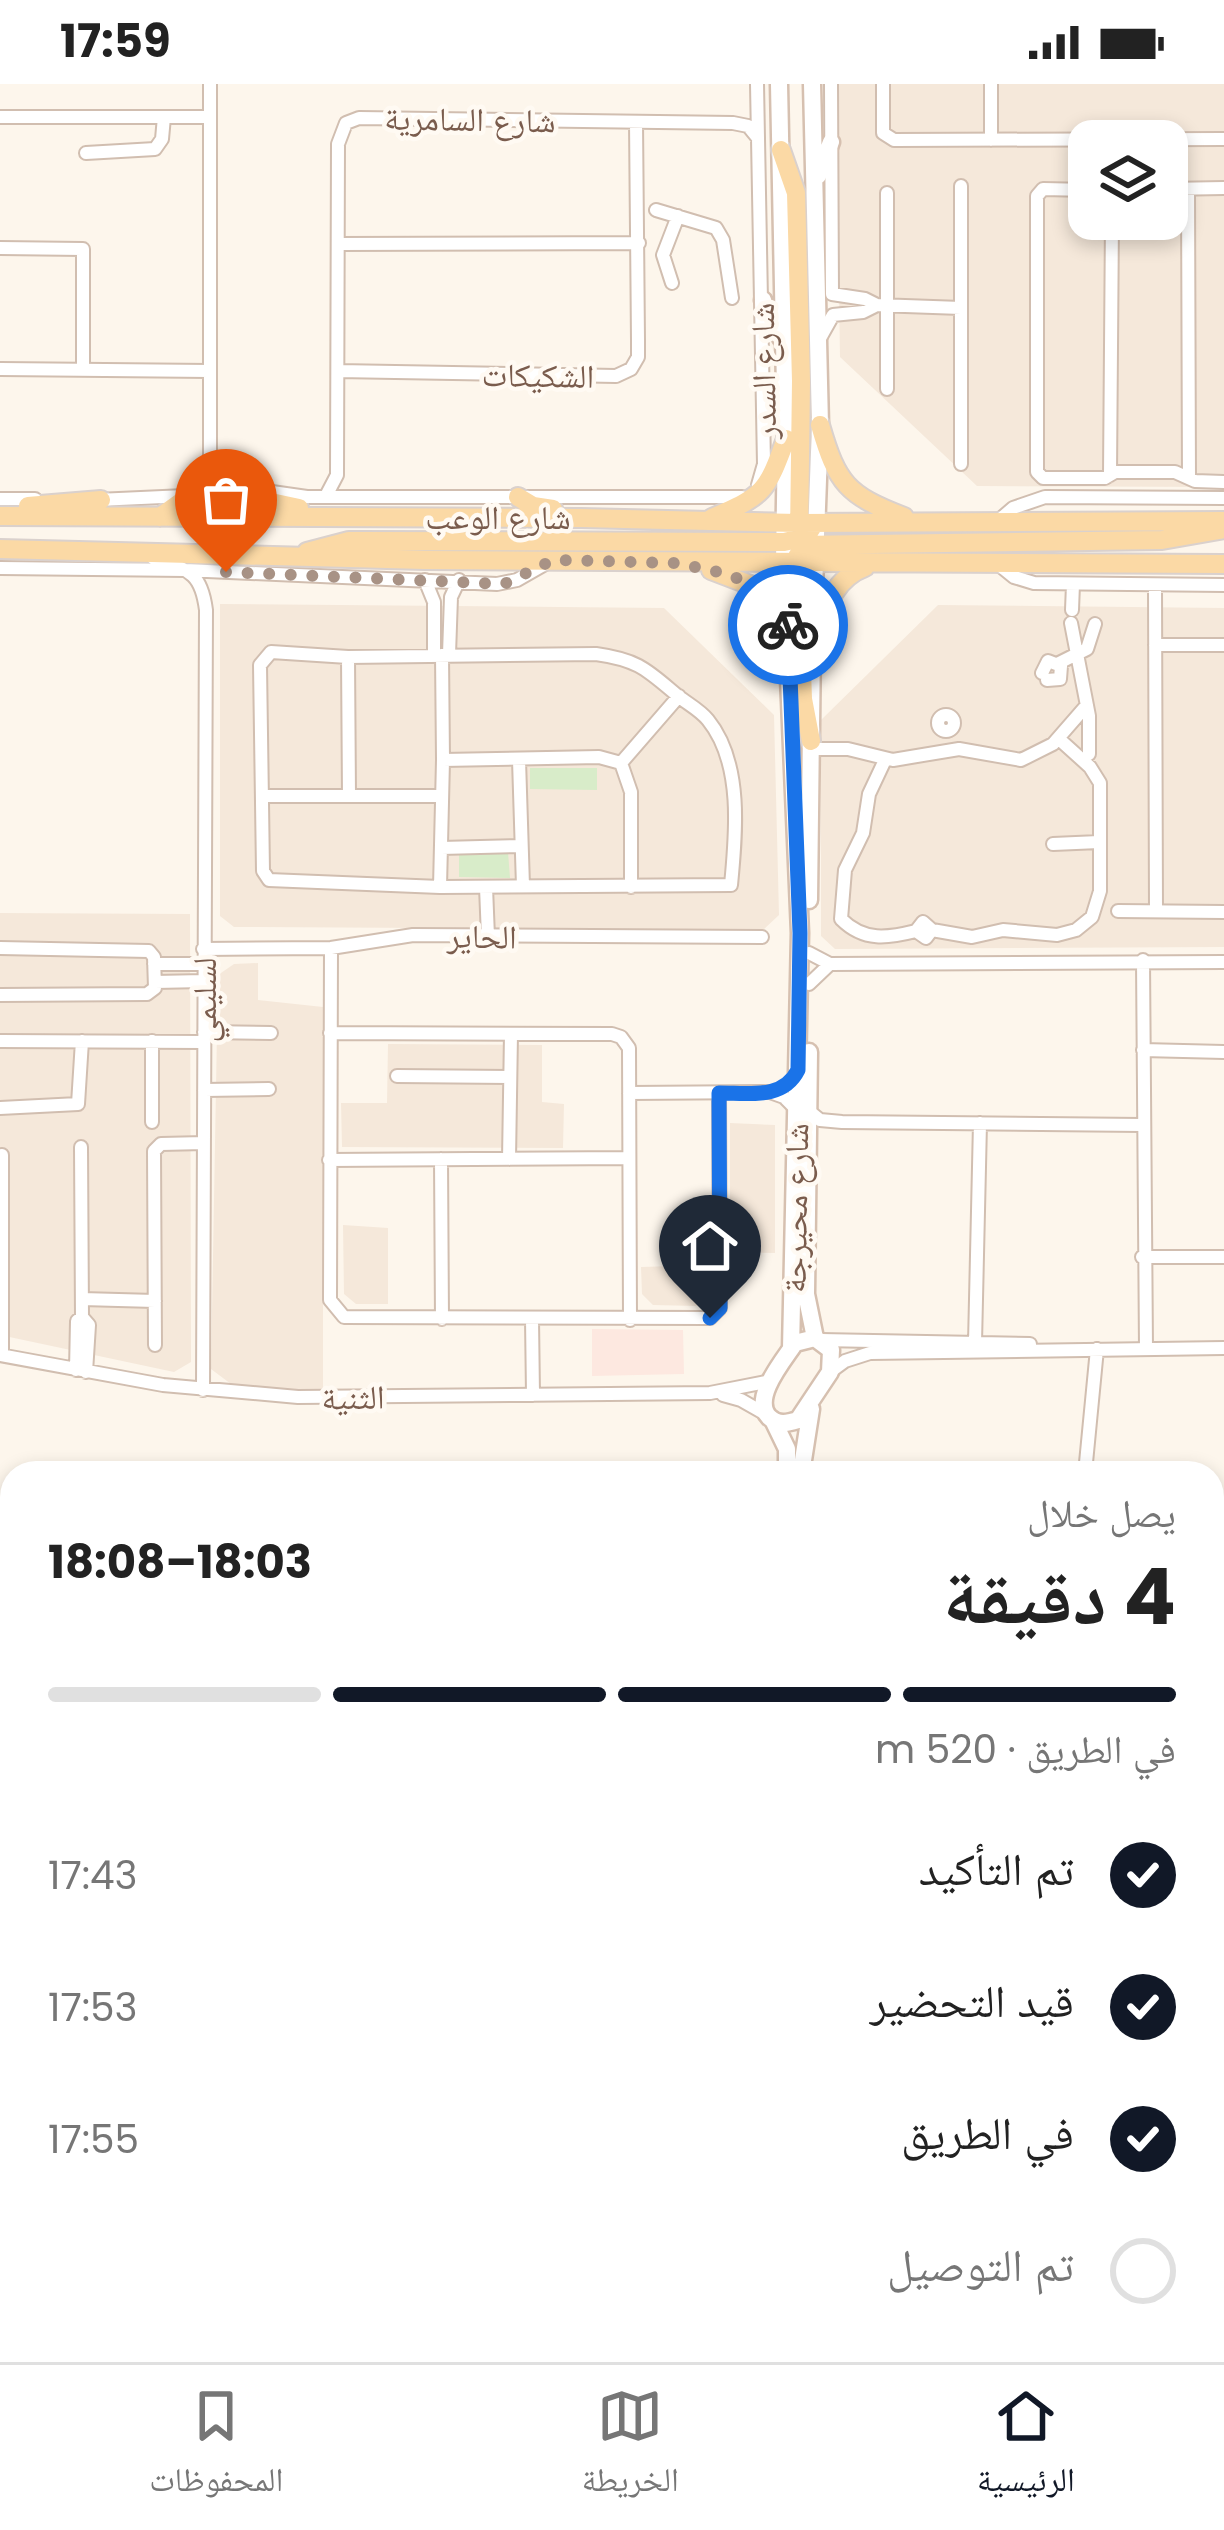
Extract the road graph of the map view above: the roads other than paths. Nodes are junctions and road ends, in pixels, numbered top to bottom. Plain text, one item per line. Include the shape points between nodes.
1 (210, 84) edge
2 (758, 84) edge
3 (779, 84) edge
4 (812, 84) edge
5 (831, 84) edge
6 (883, 84) edge
7 (991, 84) edge
8 (757, 107) junction
9 (0, 117) edge
10 (164, 117) junction
11 (210, 117) junction
12 (636, 122) junction
13 (734, 123) junction
14 (1224, 139) edge
15 (758, 140) junction
16 (991, 140) junction
17 (831, 142) junction
18 (781, 150) junction
19 (86, 153) dead end
20 (815, 182) junction
21 (962, 186) dead end
22 (1224, 188) edge
23 (1188, 189) joint
24 (1068, 190) edge
25 (887, 193) dead end
26 (648, 210) junction
27 (678, 216) junction
28 (1112, 240) edge
29 (639, 243) junction
30 (338, 244) junction
31 (0, 248) edge
32 (672, 283) dead end
33 (732, 298) dead end
34 (763, 300) junction
35 (882, 305) junction
36 (961, 308) junction
37 (819, 340) junction
38 (784, 342) junction
39 (0, 369) edge
40 (83, 370) junction
41 (210, 371) junction
42 (338, 371) junction
43 (886, 389) dead end
44 (820, 425) junction
45 (786, 439) junction
46 (961, 464) dead end
47 (210, 472) junction
48 (1137, 472) junction
49 (338, 475) junction
50 (1110, 475) junction
51 (1190, 478) junction
52 (1224, 482) edge
53 (238, 495) junction
54 (189, 496) junction
55 (326, 496) junction
56 (355, 497) junction
57 (518, 497) junction
58 (1136, 498) junction
59 (1224, 498) edge
60 (100, 500) joint
61 (0, 508) edge
62 (339, 516) junction
63 (160, 517) junction
64 (581, 518) junction
65 (706, 521) junction
66 (914, 521) junction
67 (996, 523) junction
68 (1224, 525) edge
69 (799, 543) junction
70 (0, 549) edge
71 (136, 552) junction
72 (297, 556) junction
73 (553, 560) junction
74 (677, 563) junction
75 (886, 563) junction
76 (997, 563) junction
77 (1224, 563) edge
78 (0, 568) edge
79 (185, 570) junction
80 (226, 572) junction
81 (424, 580) junction
82 (459, 580) junction
83 (1073, 584) junction
84 (1224, 585) edge
85 (1155, 586) junction
86 (206, 610) junction
87 (788, 617) junction
88 (1095, 623) dead end
89 (812, 643) junction
90 (1155, 645) junction
91 (1224, 645) edge
92 (442, 654) junction
93 (1074, 655) junction
94 (348, 657) junction
95 (1044, 676) dead end
96 (679, 697) junction
97 (1087, 705) junction
98 (944, 730) dead end
99 (1058, 739) junction
100 (811, 745) junction
101 (941, 750) junction
102 (1089, 754) dead end
103 (443, 760) junction
104 (519, 760) junction
105 (886, 760) junction
106 (621, 763) junction
107 (264, 796) junction
108 (349, 796) junction
109 (441, 796) junction
110 (1100, 842) junction
111 (1053, 844) dead end
112 (521, 846) junction
113 (441, 848) junction
114 (523, 886) junction
115 (440, 887) junction
116 (486, 887) junction
117 (631, 887) junction
118 (1118, 911) dead end
119 (1156, 911) junction
120 (1224, 912) edge
121 (1057, 935) junction
122 (488, 937) junction
123 (762, 937) dead end
124 (0, 948) edge
125 (331, 948) junction
126 (203, 949) junction
127 (808, 953) junction
128 (1143, 960) junction
129 (1058, 961) junction
130 (1224, 962) edge
131 (154, 964) junction
132 (204, 964) junction
133 (830, 964) junction
134 (204, 981) junction
135 (154, 982) junction
136 (809, 984) junction
137 (0, 995) edge
138 (271, 1034) dead end
139 (331, 1034) junction
140 (511, 1034) junction
141 (204, 1037) junction
142 (0, 1041) edge
143 (82, 1041) junction
144 (152, 1041) junction
145 (1143, 1050) junction
146 (1224, 1052) edge
147 (798, 1070) junction
148 (397, 1076) dead end
149 (511, 1077) junction
150 (269, 1089) dead end
151 (204, 1090) junction
152 (629, 1093) junction
153 (719, 1093) junction
154 (770, 1093) junction
155 (0, 1108) edge
156 (803, 1111) junction
157 (152, 1122) dead end
158 (842, 1122) junction
159 (980, 1124) junction
160 (1142, 1125) junction
161 (810, 1141) junction
162 (203, 1143) junction
163 (81, 1147) dead end
164 (2, 1155) edge
165 (629, 1158) junction
166 (509, 1159) junction
167 (329, 1160) junction
168 (441, 1160) junction
169 (1142, 1257) junction
170 (1224, 1257) edge
171 (82, 1299) junction
172 (155, 1301) junction
173 (442, 1319) junction
174 (532, 1319) junction
175 (630, 1320) junction
176 (818, 1339) junction
177 (975, 1343) junction
178 (155, 1345) dead end
179 (1146, 1348) junction
180 (1224, 1348) edge
181 (791, 1349) junction
182 (1097, 1349) junction
183 (1, 1355) edge
184 (81, 1371) junction
185 (830, 1372) junction
186 (771, 1382) junction
187 (203, 1390) junction
188 (710, 1393) junction
189 (533, 1395) junction
190 (813, 1400) junction
191 (771, 1418) junction
192 (787, 1461) edge
193 (803, 1461) edge
194 (1085, 1461) edge

1 - 11 street
2 - 8 street, شارع السدر
3 - 18 street, شارع السدر
4 - 20 street, شارع السدر
5 - 17 street
6 - 16 street via 887,137
7 - 16 street
8 - 13 street
8 - 15 street, شارع السدر
9 - 10 street
10 - 11 street
10 - 19 street via 155,149
11 - 41 street
12 - 13 street, شارع السامرية
12 - 26 street, الشكيكات
12 - 30 street, شارع السامرية via 352,119 338,144
13 - 15 street
14 - 16 street
15 - 34 street, شارع السدر
17 - 20 street
17 - 35 street via 830,288 837,298
18 - 38 street, شارع السدر
18 - 69 main road via 796,193
20 - 37 street, شارع السدر
21 - 36 street
22 - 23 street
23 - 51 street
24 - 50 street via 1037,196 1037,472
25 - 35 street
26 - 27 street
26 - 29 street, الشكيكات
27 - 32 street via 663,255
27 - 33 street via 720,234
28 - 50 street
29 - 30 street
29 - 42 street, الشكيكات via 638,357 626,373
30 - 42 street, شارع السامرية
31 - 40 street via 83,249
34 - 38 street
34 - 57 street, شارع السدر via 764,464 751,492 732,500
35 - 36 street
35 - 37 street via 833,315
35 - 43 street
36 - 46 street
37 - 44 street, شارع السدر
38 - 45 street, شارع السدر
39 - 40 street
40 - 41 street
41 - 47 street
42 - 49 street, شارع السامرية
44 - 66 main road via 848,490
44 - 69 street, شارع السدر
45 - 65 main road via 765,489
45 - 69 street, شارع السدر
47 - 53 street via 220,488
47 - 54 street
48 - 50 street
48 - 51 street
48 - 58 street
49 - 55 street, شارع السامرية
49 - 56 street
51 - 52 street
53 - 54 street, شارع الوعب
53 - 55 street, شارع الوعب
53 - 62 main road
54 - 60 street, شارع الوعب
54 - 63 main road
55 - 56 street, شارع الوعب
56 - 57 street, شارع الوعب
57 - 64 main road
58 - 59 street, شارع الوعب
58 - 67 street, شارع الوعب via 1034,499
60 - 61 main road
61 - 63 main road, شارع الوعب
62 - 63 main road, شارع الوعب
62 - 64 main road, شارع الوعب
64 - 65 main road, شارع الوعب
65 - 69 main road, شارع الوعب
66 - 67 main road, شارع الوعب
66 - 69 main road, شارع الوعب
67 - 68 main road, شارع الوعب
68 - 69 main road via 1162,540
69 - 72 main road via 350,541
69 - 74 main road, شارع الوعب
69 - 75 main road, شارع الوعب
69 - 87 street, شارع محيرجة
69 - 89 street, شارع محيرجة
69 - 100 main road
70 - 71 main road, شارع الوعب
71 - 72 main road, شارع الوعب
71 - 79 street
72 - 73 main road, شارع الوعب
73 - 74 main road, شارع الوعب
73 - 82 street, شارع الوعب via 511,582
74 - 87 main road via 746,580 775,597
75 - 76 main road, شارع الوعب
75 - 89 main road via 843,579
76 - 77 main road, شارع الوعب
76 - 83 street, شارع الوعب via 1024,581
78 - 79 street, شارع الوعب
79 - 80 street, شارع الوعب
79 - 86 street, لسليمي via 201,584
80 - 81 street, شارع الوعب
80 - 86 street, لسليمي
81 - 82 street, شارع الوعب
81 - 92 street
82 - 92 street
83 - 85 street, شارع الوعب
83 - 93 street
84 - 85 street, شارع الوعب
85 - 90 street
86 - 126 street, لسليمي
87 - 147 street, شارع محيرجة
88 - 93 street via 1090,645
89 - 100 street, شارع محيرجة
90 - 91 street
90 - 119 street
92 - 94 street
92 - 96 street via 613,656 652,670
92 - 103 street
93 - 95 street via 1059,663 1060,679
93 - 97 street
94 - 107 street via 272,652 262,660
94 - 108 street
96 - 106 street
96 - 117 street via 706,717 732,776 732,884
97 - 99 street
97 - 102 street
98 - 101 street
99 - 101 street via 1021,760
99 - 110 street via 1098,778
100 - 105 street
100 - 127 street, شارع محيرجة
101 - 105 street
103 - 104 street
103 - 109 street
104 - 106 street
104 - 112 street
105 - 121 street via 845,870 844,924 886,939 923,922 972,937 1003,929
106 - 117 street via 631,792
107 - 108 street
107 - 115 street via 269,880
108 - 109 street
109 - 113 street
110 - 111 street
110 - 121 street via 1096,911
112 - 113 street
112 - 114 street
113 - 115 street
114 - 116 street
114 - 117 street
115 - 116 street
116 - 122 street
118 - 119 street
119 - 120 street
121 - 129 street
122 - 123 street, الحاير
122 - 125 street, الحاير via 412,934
124 - 131 street via 144,950
125 - 126 street, الحاير
125 - 139 street
126 - 132 street, لسليمي
127 - 133 street
127 - 136 street, شارع محيرجة
128 - 129 street
128 - 130 street
128 - 145 street
129 - 133 street
131 - 132 street
131 - 135 street
132 - 134 street, لسليمي
133 - 136 street
134 - 135 street
134 - 141 street, لسليمي
135 - 137 street via 147,994
136 - 156 street, شارع محيرجة
138 - 141 street
139 - 140 street
139 - 167 street
140 - 149 street
140 - 152 street via 617,1035 629,1048
141 - 144 street
141 - 151 street, لسليمي
142 - 143 street
143 - 144 street
143 - 155 street via 78,1105
144 - 157 street
145 - 146 street
145 - 160 street
147 - 154 street
147 - 156 street, شارع محيرجة
148 - 149 street
149 - 166 street
150 - 151 street
151 - 162 street, لسليمي
152 - 153 street
152 - 165 street
153 - 154 street
153 - 175 street via 720,1308 704,1320
154 - 156 street
156 - 158 street
156 - 161 street, شارع محيرجة
156 - 181 street, شارع محيرجة
158 - 159 street
158 - 161 street
159 - 160 street
159 - 177 street
160 - 169 street
161 - 176 street, شارع محيرجة via 806,1294
162 - 172 street via 154,1151
162 - 187 street, لسليمي
163 - 171 street
164 - 183 street
165 - 166 street
165 - 175 street
166 - 168 street
167 - 168 street
167 - 173 street via 334,1309 352,1319
168 - 173 street
169 - 170 street
169 - 179 street
171 - 172 street
171 - 184 street via 89,1324
172 - 178 street
173 - 174 street
174 - 175 street
174 - 189 street
176 - 177 street
176 - 181 street
176 - 185 street, شارع محيرجة via 831,1350
177 - 182 street
179 - 180 street
179 - 182 street
181 - 186 street
182 - 185 street via 870,1352
182 - 194 street
183 - 184 street, الثنية
184 - 187 street, الثنية
185 - 190 street
186 - 188 street, الثنية
186 - 191 street via 763,1399
187 - 189 street, الثنية
188 - 189 street, الثنية
188 - 191 street, الثنية
190 - 191 street via 798,1420
190 - 193 street
191 - 192 street

